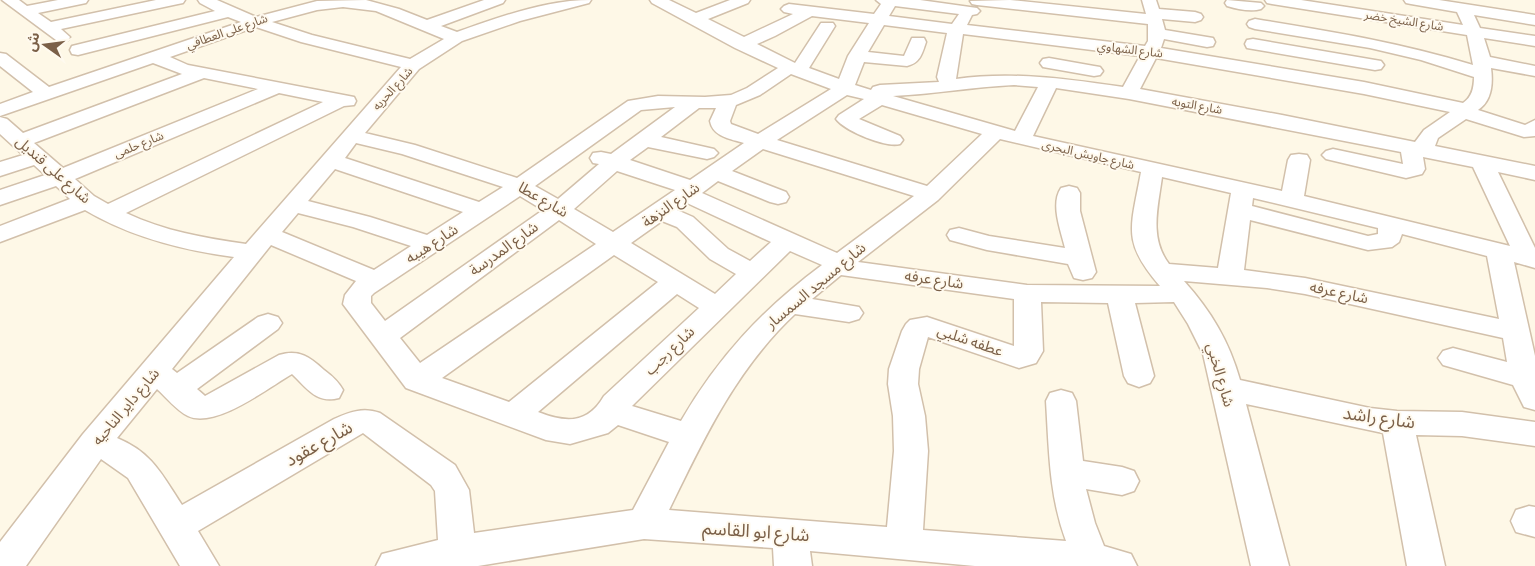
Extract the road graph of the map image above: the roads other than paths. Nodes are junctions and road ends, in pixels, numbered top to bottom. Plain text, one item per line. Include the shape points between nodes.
1 (81, 0) edge
2 (178, 0) edge
3 (205, 0) edge
4 (411, 0) edge
5 (498, 0) edge
6 (584, 0) edge
7 (743, 0) edge
8 (1272, 0) edge
9 (1411, 0) edge
10 (6, 1) edge
11 (662, 1) edge
12 (1232, 3) dead end
13 (1257, 3) edge
14 (306, 4) edge
15 (1462, 4) edge
16 (886, 5) edge
17 (809, 6) edge
18 (1535, 6) edge
19 (383, 9) junction
20 (787, 10) dead end
21 (24, 11) junction
22 (970, 11) edge
23 (1192, 11) dead end
24 (228, 12) junction
25 (111, 14) junction
26 (695, 19) junction
27 (1535, 20) edge
28 (253, 23) junction
29 (1153, 23) edge
30 (1255, 24) junction
31 (425, 26) junction
32 (827, 26) dead end
33 (49, 27) junction
34 (1474, 32) junction
35 (141, 34) junction
36 (734, 35) junction
37 (456, 38) junction
38 (1535, 41) edge
39 (918, 42) dead end
40 (1207, 42) dead end
41 (78, 50) junction
42 (176, 50) junction
43 (857, 56) junction
44 (153, 57) junction
45 (0, 58) edge
46 (1251, 63) junction
47 (412, 65) junction
48 (1375, 65) dead end
49 (1481, 68) junction
50 (794, 69) junction
51 (1336, 70) dead end
52 (1535, 71) edge
53 (108, 73) junction
54 (201, 73) junction
55 (1049, 73) junction
56 (949, 86) junction
57 (1133, 86) junction
58 (276, 88) junction
59 (1364, 88) junction
60 (850, 89) junction
61 (47, 94) junction
62 (879, 98) junction
63 (342, 100) junction
64 (729, 100) junction
65 (695, 102) junction
66 (377, 106) junction
67 (0, 110) edge
68 (1466, 111) junction
69 (1306, 114) dead end
70 (1363, 122) junction
71 (1535, 126) edge
72 (996, 132) junction
73 (1333, 132) junction
74 (9, 136) edge
75 (351, 136) junction
76 (1021, 139) junction
77 (645, 140) junction
78 (893, 140) dead end
79 (760, 142) junction
80 (574, 149) junction
81 (1417, 149) junction
82 (1333, 155) dead end
83 (37, 157) junction
84 (331, 160) junction
85 (1300, 160) dead end
86 (614, 162) junction
87 (1482, 162) junction
88 (711, 163) junction
89 (0, 169) edge
90 (1152, 170) junction
91 (1535, 173) edge
92 (60, 177) junction
93 (520, 186) junction
94 (690, 192) junction
95 (1069, 193) dead end
96 (930, 194) junction
97 (778, 196) dead end
98 (0, 198) edge
99 (1241, 200) junction
100 (1292, 200) junction
101 (86, 201) junction
102 (292, 205) junction
103 (560, 209) junction
104 (482, 211) junction
105 (662, 212) junction
106 (107, 213) junction
107 (1390, 224) junction
108 (0, 235) edge
109 (959, 235) dead end
110 (787, 240) junction
111 (260, 243) junction
112 (616, 244) junction
113 (430, 245) junction
114 (1499, 252) junction
115 (1080, 258) junction
116 (1531, 260) edge
117 (838, 265) junction
118 (1160, 271) junction
119 (752, 273) junction
120 (1230, 277) junction
121 (376, 280) junction
122 (676, 281) junction
123 (1027, 293) junction
124 (1182, 294) junction
125 (1089, 295) junction
126 (1120, 296) junction
127 (789, 305) junction
128 (717, 307) junction
129 (849, 313) dead end
130 (268, 323) dead end
131 (1516, 332) junction
132 (382, 337) junction
133 (1452, 358) dead end
134 (1139, 376) dead end
135 (166, 380) junction
136 (417, 380) junction
137 (1532, 385) edge
138 (1225, 388) junction
139 (328, 390) dead end
140 (1061, 401) dead end
141 (615, 410) junction
142 (512, 416) junction
143 (1397, 423) junction
144 (1535, 434) edge
145 (689, 436) junction
146 (95, 443) junction
147 (1067, 472) junction
148 (1122, 481) dead end
149 (644, 524) junction
150 (175, 528) junction
151 (904, 544) junction
152 (792, 550) edge
153 (458, 559) edge
154 (1100, 564) edge
155 (4, 566) edge
156 (200, 566) edge
157 (396, 566) edge
158 (1270, 566) edge
159 (1426, 566) edge

1 - 21 street
2 - 25 street
3 - 24 street
4 - 19 street
5 - 31 street
6 - 37 street, شارع الحريه via 514,18
7 - 26 street
8 - 34 street, شارع الشيخ خضر via 1373,23
9 - 15 street
10 - 21 street
11 - 26 street, شارع جاويش البحرى
12 - 13 street
13 - 30 street
14 - 19 street, شارع على العطافي via 354,2
14 - 28 street, شارع على العطافي
15 - 18 street
15 - 27 street
15 - 34 street
16 - 17 street, شارع الشهاوي
16 - 22 street, شارع الشهاوي
16 - 22 street
16 - 43 street
17 - 20 street, شارع الشهاوي
17 - 36 street via 769,34
19 - 31 street, شارع على العطافي
21 - 33 street
22 - 29 street, شارع الشهاوي
22 - 29 street
22 - 56 street via 946,77
23 - 29 street
24 - 28 street
24 - 35 street
25 - 33 street
25 - 35 street
26 - 36 street, شارع جاويش البحرى
28 - 42 street, شارع على العطافي
28 - 47 street
29 - 40 street
29 - 46 street, شارع الشهاوي via 1186,66
29 - 57 street
30 - 46 street
30 - 49 street via 1370,43
31 - 37 street, شارع على العطافي
32 - 50 street
33 - 41 street
34 - 38 street, شارع الشيخ خضر
34 - 49 street
35 - 41 street
35 - 42 street
36 - 50 street, شارع جاويش البحرى
37 - 47 street, شارع الحريه
39 - 43 street via 912,58 907,61
41 - 53 street
42 - 44 street, شارع على العطافي
43 - 60 street
44 - 53 street, شارع على العطافي
44 - 54 street
45 - 61 street
46 - 48 street
46 - 51 street
46 - 59 street, شارع الشهاوي
47 - 66 street, شارع الحريه
49 - 52 street
49 - 68 street via 1481,96
50 - 60 street, شارع جاويش البحرى
50 - 64 street, شارع هيبه via 745,96
53 - 61 street, شارع على العطافي
54 - 58 street
54 - 74 street
55 - 56 street, شارع التوبه
55 - 57 street, شارع التوبه
55 - 76 street
56 - 60 street, شارع التوبه via 903,91
57 - 73 street, شارع التوبه
58 - 63 street
58 - 92 street, شارع حلمى
59 - 68 street, شارع الشهاوي
59 - 70 street
60 - 62 street, شارع جاويش البحرى
60 - 79 street, شارع النزهة
61 - 67 street, شارع على العطافي
62 - 72 street, شارع جاويش البحرى
62 - 78 street via 846,119
63 - 66 street
63 - 106 street
64 - 65 street, شارع هيبه
64 - 79 street via 720,120 721,126 726,131
65 - 77 street, شارع المدرسة
65 - 80 street, شارع هيبه via 650,101 635,105
66 - 75 street, شارع الحريه
68 - 71 street, شارع الشهاوي via 1524,131
68 - 81 street via 1431,134
69 - 73 street via 1333,120
70 - 73 street, شارع التوبه
70 - 81 street, شارع التوبه
72 - 76 street, شارع جاويش البحرى
72 - 96 street, شارع مسجد السمسار
74 - 83 street, شارع على قنديل
75 - 84 street, شارع الحريه
75 - 93 street, شارع عطا via 408,149
76 - 90 street, شارع جاويش البحرى
77 - 86 street, شارع المدرسة
77 - 88 street
79 - 88 street, شارع النزهة
79 - 96 street
80 - 86 street
80 - 93 street, شارع هيبه
81 - 82 street via 1414,169 1406,171
81 - 87 street, شارع التوبه
83 - 89 street
83 - 92 street, شارع على قنديل
84 - 102 street, شارع الحريه
84 - 104 street
85 - 100 street
86 - 94 street
86 - 103 street, شارع المدرسة
87 - 91 street, شارع التوبه
87 - 116 street
88 - 94 street, شارع النزهة
88 - 97 street
90 - 99 street, شارع جاويش البحرى
90 - 118 street, شارع الخبي via 1144,237 1149,254
92 - 98 street, شارع حلمى
92 - 101 street, شارع على قنديل
93 - 103 street, شارع عطا
93 - 104 street, شارع هيبه
94 - 105 street, شارع النزهة
94 - 110 street, شارع عرفه
95 - 115 street via 1068,211
96 - 117 street, شارع مسجد السمسار
99 - 100 street, شارع جاويش البحرى
99 - 107 street via 1312,238 1383,242 1390,237
99 - 120 street
100 - 107 street, شارع جاويش البحرى
101 - 106 street, شارع على قنديل
101 - 108 street
102 - 111 street, شارع الحريه
102 - 113 street via 359,220
103 - 112 street, شارع عطا
103 - 132 street, شارع المدرسة
104 - 113 street, شارع هيبه
105 - 112 street, شارع النزهة
105 - 119 street via 685,222 719,254
106 - 111 street, شارع على قنديل via 167,238 207,246
107 - 114 street, شارع جاويش البحرى
109 - 115 street via 986,243
110 - 117 street, شارع عرفه
110 - 119 street, شارع رجب
111 - 121 street, شارع على قنديل
111 - 135 street, شارع داير الناحيه
112 - 122 street, شارع عطا
112 - 136 street, شارع النزهة
113 - 121 street, شارع هيبه
114 - 116 street, شارع جاويش البحرى
114 - 131 street
115 - 125 street
117 - 123 street, شارع عرفه
117 - 127 street, شارع مسجد السمسار
118 - 120 street, شارع عرفه
118 - 124 street, شارع الخبي
119 - 128 street, شارع رجب
120 - 131 street, شارع عرفه via 1305,286
121 - 132 street, شارع هيبه via 358,295 356,304
122 - 128 street, شارع عطا
122 - 142 street
123 - 125 street, شارع عرفه
123 - 151 street, عطفه شلبي via 1029,351 1026,356 1019,358 928,326 916,331 904,369 903,384 911,451
124 - 126 street, شارع عرفه
124 - 138 street, شارع الخبي via 1203,323 1218,354
125 - 126 street, شارع عرفه
126 - 134 street
127 - 129 street
127 - 145 street, شارع مسجد السمسار via 757,337 724,380
128 - 141 street, شارع رجب via 615,404
130 - 135 street
131 - 137 street
132 - 136 street, شارع هيبه
133 - 137 street
135 - 139 street via 198,408 209,407 295,362
135 - 146 street, شارع داير الناحيه
136 - 142 street
138 - 143 street, شارع راشد
138 - 158 street, شارع الخبي
140 - 147 street
141 - 142 street via 597,425 570,432 546,428
141 - 145 street
143 - 144 street, شارع راشد via 1462,424
143 - 159 street
145 - 149 street, شارع مسجد السمسار
146 - 150 street via 119,453 140,469
146 - 155 street, شارع داير الناحيه
147 - 148 street
147 - 154 street via 1077,523
149 - 152 street, شارع ابو القاسم
149 - 153 street, شارع ابو القاسم
150 - 153 street, شارع عقود via 345,428 369,421 443,475 452,490
150 - 156 street
151 - 152 street, شارع ابو القاسم
151 - 154 street, شارع ابو القاسم
153 - 157 street, شارع ابو القاسم

